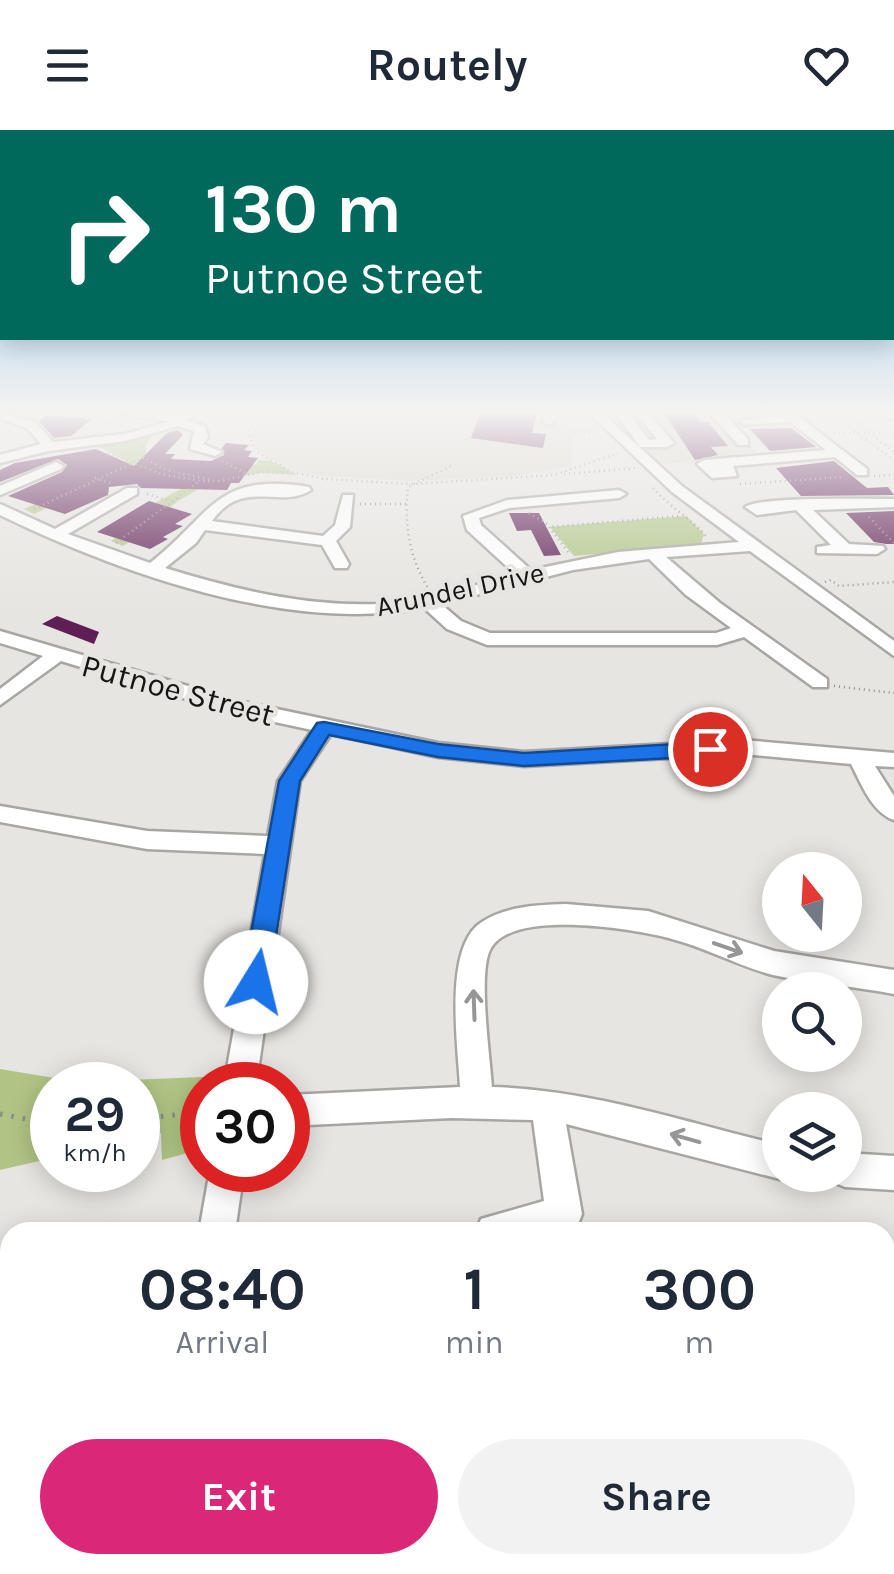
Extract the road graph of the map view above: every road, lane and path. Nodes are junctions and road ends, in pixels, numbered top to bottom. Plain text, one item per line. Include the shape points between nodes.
1 (24, 480) edge
2 (89, 480) edge
3 (202, 480) edge
4 (348, 480) edge
5 (419, 480) edge
6 (468, 480) edge
7 (653, 480) edge
8 (662, 480) edge
9 (788, 480) edge
10 (411, 484) junction
11 (740, 484) dead end
12 (304, 490) dead end
13 (0, 491) edge
14 (132, 492) joint
15 (619, 494) dead end
16 (171, 501) junction
17 (348, 501) joint
18 (855, 503) junction
19 (894, 503) edge
20 (406, 504) junction
21 (798, 504) junction
22 (757, 510) dead end
23 (7, 513) edge
24 (679, 516) junction
25 (203, 525) junction
26 (58, 534) junction
27 (327, 542) junction
28 (755, 546) junction
29 (886, 546) edge
30 (823, 550) dead end
31 (845, 550) junction
32 (702, 551) junction
33 (100, 552) junction
34 (655, 555) junction
35 (341, 564) dead end
36 (577, 564) junction
37 (153, 568) junction
38 (527, 576) junction
39 (894, 582) edge
40 (811, 586) junction
41 (432, 600) junction
42 (748, 630) junction
43 (0, 637) edge
44 (894, 650) edge
45 (55, 656) junction
46 (820, 684) joint
47 (894, 693) edge
48 (0, 699) edge
49 (324, 728) junction
50 (858, 755) junction
51 (894, 760) edge
52 (894, 812) edge
53 (0, 814) edge
54 (277, 845) junction
55 (894, 982) edge
56 (244, 1062) edge
57 (477, 1102) junction
58 (548, 1106) junction
59 (310, 1110) edge
60 (0, 1114) edge
61 (30, 1120) edge
62 (762, 1157) edge
63 (862, 1171) edge
64 (894, 1173) edge
65 (223, 1192) edge
66 (218, 1222) edge
67 (533, 1222) edge

1 - 13 street
2 - 23 path
3 - 16 path
4 - 10 path
5 - 10 path
6 - 10 path
7 - 24 path
8 - 28 street
9 - 11 path
10 - 20 path
12 - 25 street via 254,490 226,498
14 - 16 path
14 - 26 street
15 - 38 street via 507,504 471,516 474,528
16 - 33 path
17 - 20 path
17 - 27 street via 342,526
18 - 19 street
18 - 21 street
18 - 29 path
20 - 41 path via 419,576
21 - 22 street via 753,506
21 - 31 street
23 - 26 street, Arundel Drive
24 - 32 path via 688,516 706,535
24 - 36 path via 548,526
25 - 27 street
25 - 37 street
26 - 33 street, Arundel Drive
27 - 35 street
28 - 32 street, Arundel Drive
28 - 40 street
29 - 31 street
30 - 31 street
32 - 34 street, Arundel Drive
33 - 37 street, Arundel Drive
34 - 36 street, Arundel Drive
34 - 42 street via 697,598
36 - 38 street, Arundel Drive
37 - 41 street, Arundel Drive via 335,609
38 - 41 street, Arundel Drive
39 - 40 path
40 - 44 street
41 - 42 street via 469,634 508,642 717,639
42 - 46 street
43 - 45 street, Putnoe Street
45 - 48 street
45 - 49 street, Putnoe Street
46 - 47 path
49 - 50 street, Putnoe Street via 524,759 743,746
49 - 54 street via 290,781
50 - 51 street, Putnoe Street
50 - 52 street
53 - 54 street via 147,840
54 - 56 street
57 -> 55 street via 473,968 478,944 508,921 624,918 773,962
57 - 58 street
57 - 59 street
62 -> 58 street
58 - 67 street via 564,1214
60 - 61 path
63 - 64 street
65 - 66 street

